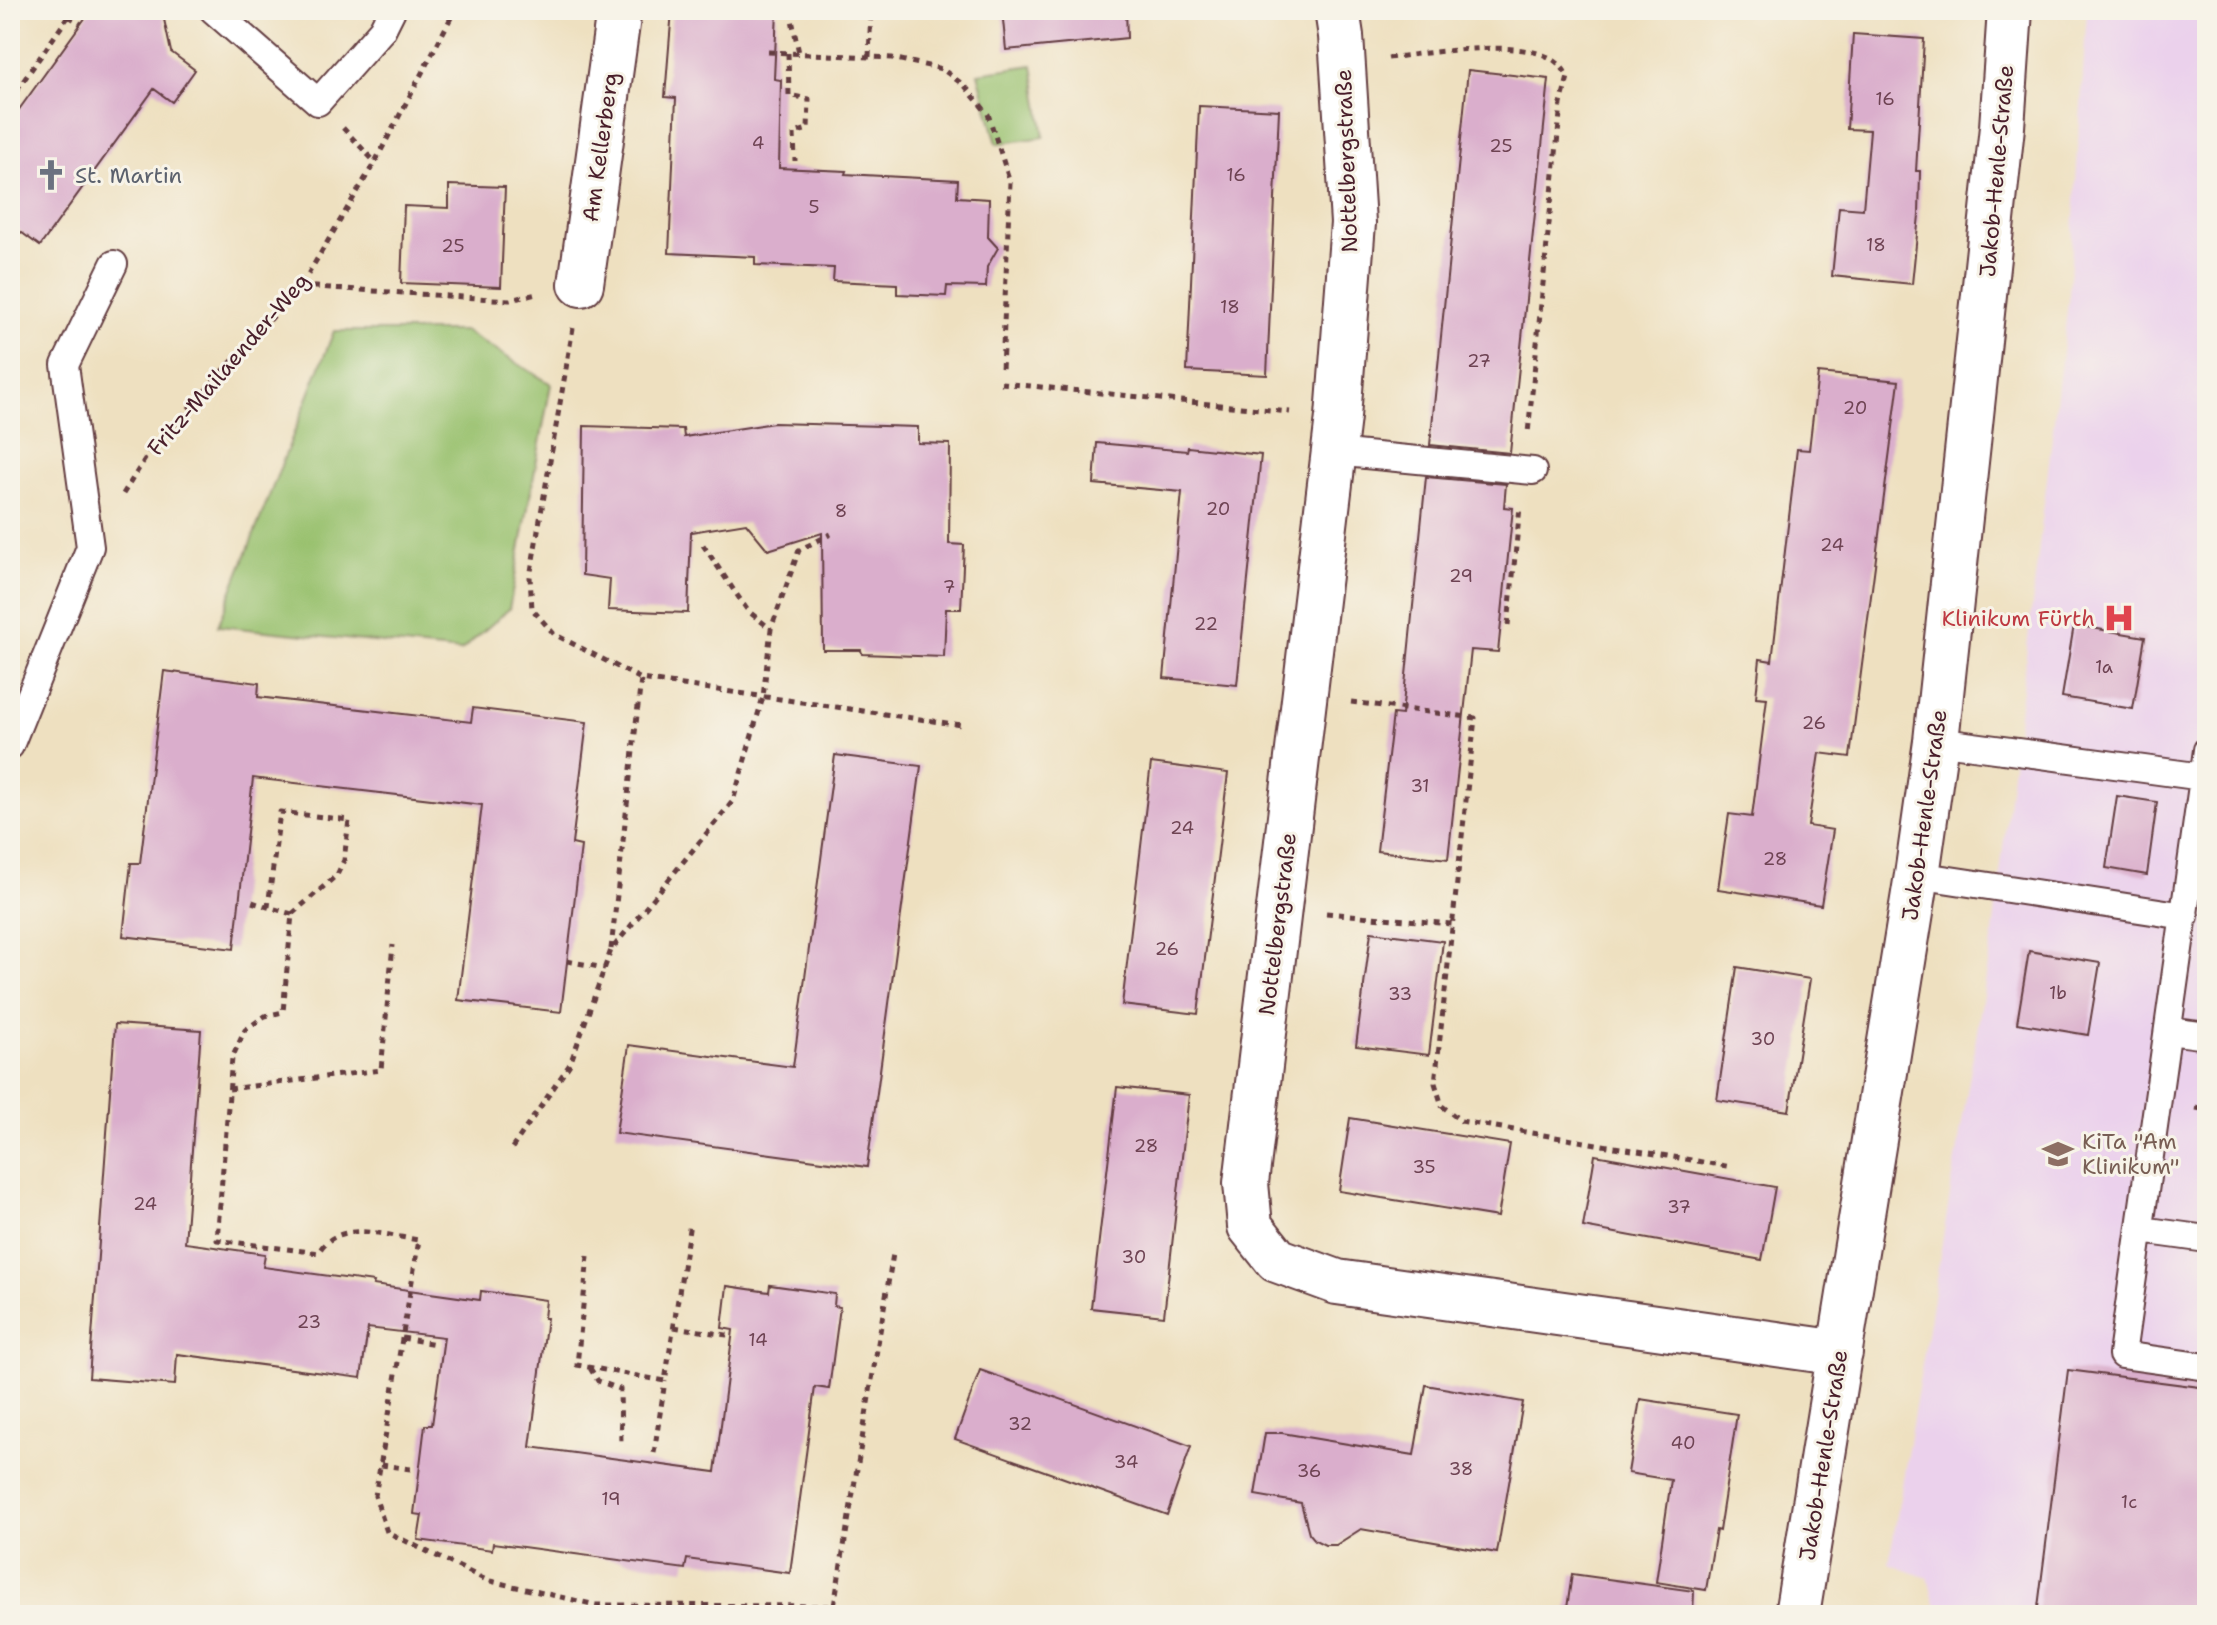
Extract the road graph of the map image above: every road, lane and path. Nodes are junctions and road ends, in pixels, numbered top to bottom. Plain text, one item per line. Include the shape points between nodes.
1 (73, 10) edge
2 (213, 10) edge
3 (392, 10) edge
4 (455, 10) edge
5 (619, 10) edge
6 (790, 10) edge
7 (871, 10) edge
8 (1337, 10) edge
9 (2010, 10) edge
10 (69, 16) junction
11 (81, 24) dead end
12 (768, 52) dead end
13 (788, 53) junction
14 (799, 53) junction
15 (869, 57) junction
16 (1343, 64) junction
17 (10, 100) edge
18 (795, 161) dead end
19 (114, 264) dead end
20 (581, 284) junction
21 (301, 286) junction
22 (1002, 371) dead end
23 (1001, 383) dead end
24 (1336, 434) junction
25 (1529, 470) junction
26 (831, 534) dead end
27 (703, 545) dead end
28 (90, 547) junction
29 (1508, 625) dead end
30 (771, 629) junction
31 (641, 679) junction
32 (1305, 696) junction
33 (763, 697) junction
34 (961, 725) dead end
35 (1936, 741) junction
36 (10, 746) edge
37 (2207, 750) edge
38 (2203, 777) junction
39 (1917, 875) junction
40 (252, 902) dead end
41 (268, 907) junction
42 (1279, 908) junction
43 (292, 914) junction
44 (2185, 916) junction
45 (1452, 924) junction
46 (393, 945) dead end
47 (611, 950) junction
48 (567, 961) dead end
49 (605, 968) junction
50 (2169, 1031) junction
51 (2207, 1036) edge
52 (229, 1089) junction
53 (512, 1148) dead end
54 (1732, 1167) dead end
55 (690, 1223) dead end
56 (2141, 1230) junction
57 (2207, 1239) edge
58 (893, 1254) dead end
59 (588, 1256) dead end
60 (674, 1327) junction
61 (733, 1336) dead end
62 (402, 1338) junction
63 (436, 1344) dead end
64 (1840, 1353) junction
65 (2207, 1367) edge
66 (590, 1368) junction
67 (665, 1381) junction
68 (621, 1444) dead end
69 (654, 1453) dead end
70 (381, 1465) junction
71 (411, 1469) dead end
72 (1797, 1615) edge

1 - 10 path
2 - 3 lane via 318,102 382,30
4 - 21 path, Fritz-Mailaender-Weg via 375,162
5 - 20 street, Am Kellerberg
6 - 14 path
7 - 15 path
8 - 16 street, Nottelbergstraße
9 - 35 street, Jakob-Henle-Straße
10 - 11 path
10 - 17 path
12 - 13 path
13 - 14 path
13 - 18 path via 789,95 809,99 808,129 794,133
14 - 15 path
15 - 22 path via 942,69 988,114 1010,182
16 - 24 street, Nottelbergstraße via 1353,223
16 - 25 path via 1449,51 1524,50 1545,55 1568,77 1561,104
19 - 28 lane via 65,365
20 - 21 path via 510,300
20 - 31 path via 530,577 532,609 554,634
21 - 28 path, Fritz-Mailaender-Weg via 150,451
23 - 24 path
24 - 25 lane
24 - 32 street, Nottelbergstraße
25 - 29 path
26 - 30 path via 799,550
27 - 30 path via 748,611
28 - 36 lane
30 - 33 path
31 - 33 path
31 - 47 path
32 - 42 street, Nottelbergstraße
32 - 45 path via 1475,718
33 - 34 path
33 - 47 path via 733,801
35 - 38 lane
35 - 39 street, Jakob-Henle-Straße
37 - 38 lane
38 - 44 lane
39 - 44 lane
39 - 64 street, Jakob-Henle-Straße
40 - 41 path
41 - 43 path
41 - 43 path via 280,812 349,820 337,875
42 - 45 path
42 - 64 street, Nottelbergstraße via 1246,1183 1250,1226 1277,1260 1337,1282
43 - 52 path via 283,1012 265,1016 245,1030 232,1058
44 - 50 lane
45 - 54 path via 1435,1083 1442,1106 1461,1121
46 - 52 path via 381,1070
47 - 49 path
48 - 49 path
49 - 53 path via 570,1064
50 - 51 lane
50 - 56 lane
52 - 62 path via 217,1240 318,1253 337,1233 361,1231 419,1240
55 - 60 path
56 - 57 lane
56 - 65 lane via 2122,1355
58 - 70 path via 834,1606 596,1605 486,1580 387,1532 375,1496
59 - 66 path via 577,1365
60 - 61 path
60 - 67 path
62 - 63 path
62 - 70 path
64 - 72 street, Jakob-Henle-Straße
66 - 67 path
66 - 68 path via 598,1381 620,1389
67 - 69 path
70 - 71 path

